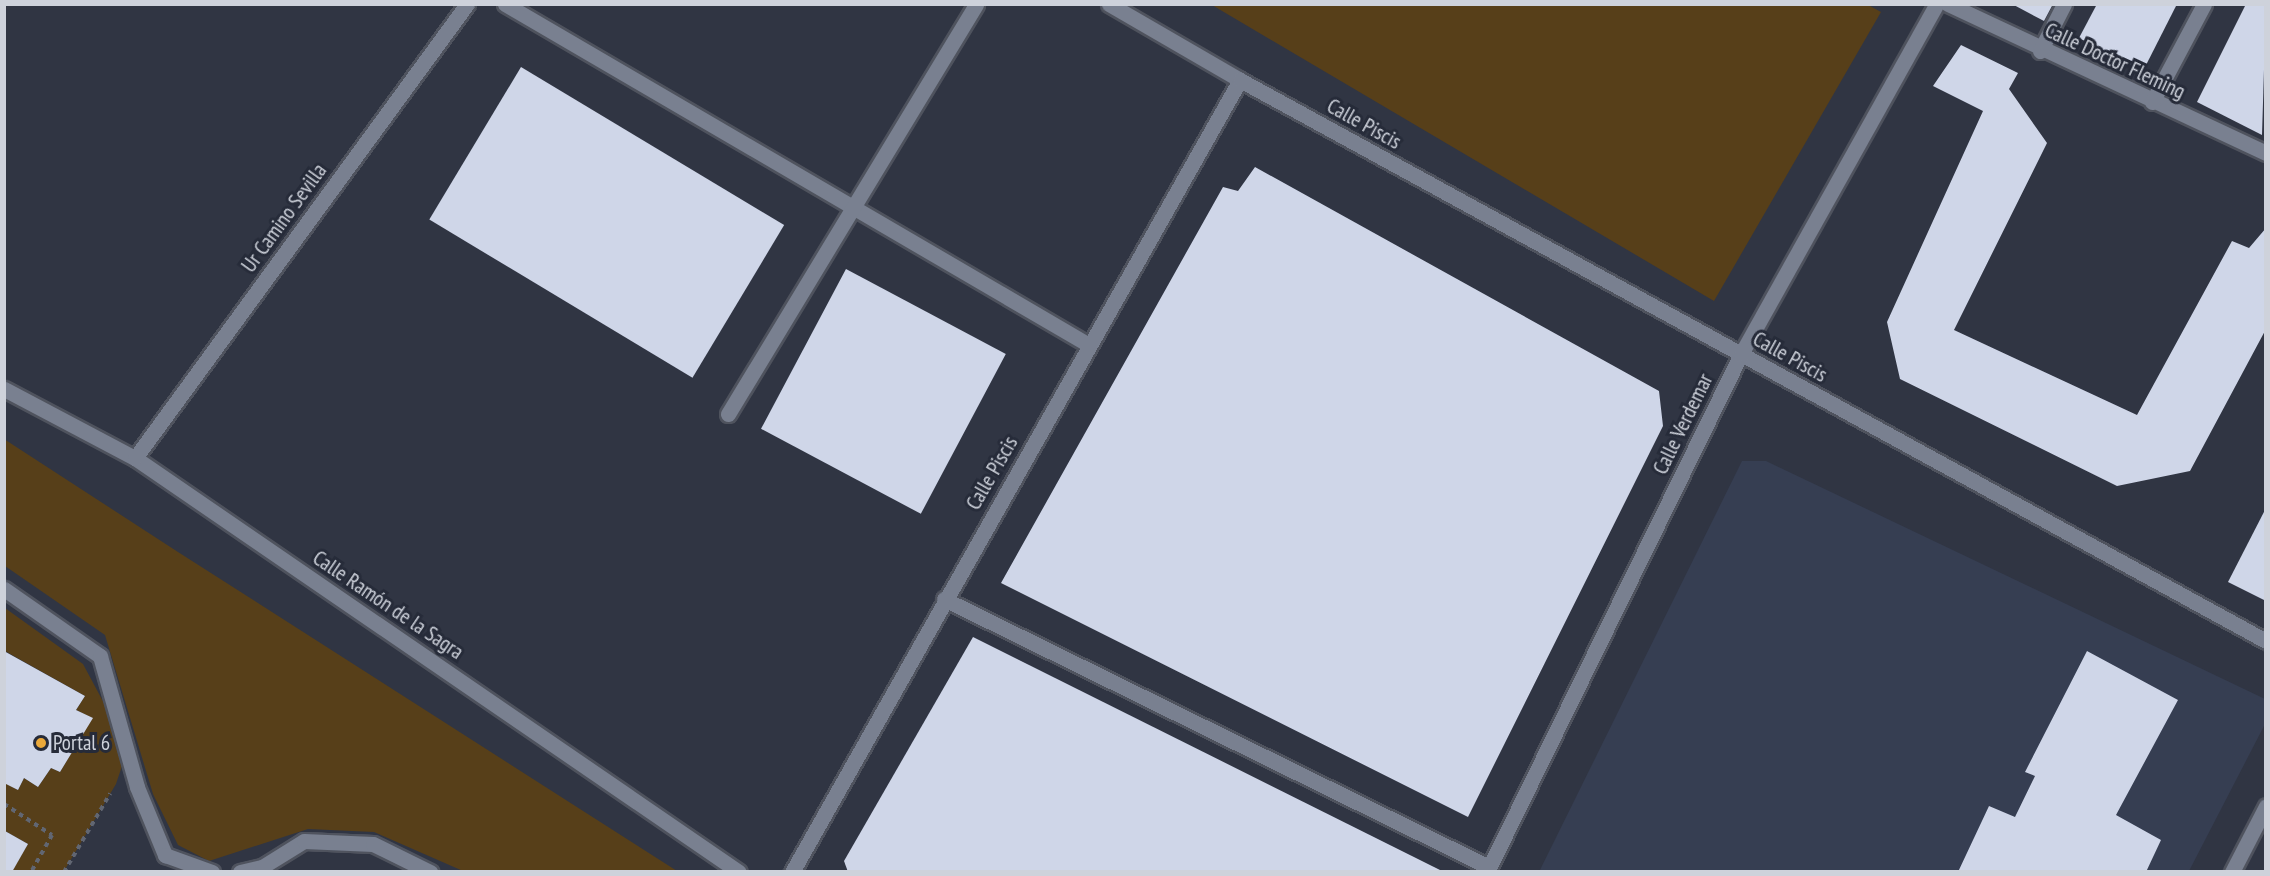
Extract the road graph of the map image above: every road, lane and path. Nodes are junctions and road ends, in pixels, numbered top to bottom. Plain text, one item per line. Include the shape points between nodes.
1 (467, 4) edge
2 (505, 4) edge
3 (976, 4) edge
4 (1109, 4) edge
5 (2064, 4) edge
6 (2204, 4) edge
7 (1947, 5) edge
8 (2040, 51) junction
9 (1240, 80) junction
10 (2152, 102) junction
11 (2265, 152) edge
12 (853, 207) junction
13 (1089, 345) junction
14 (1741, 354) junction
15 (4, 388) edge
16 (728, 414) dead end
17 (135, 458) junction
18 (4, 589) edge
19 (944, 599) junction
20 (2265, 641) edge
21 (128, 748) junction
22 (4, 804) edge
23 (2265, 806) edge
24 (1488, 869) edge
25 (31, 872) edge
26 (64, 872) edge
27 (212, 872) edge
28 (240, 872) edge
29 (430, 872) edge
30 (739, 872) edge
31 (792, 872) edge
32 (2232, 872) edge

1 - 17 street, Ur Camino Sevilla
2 - 12 street
3 - 12 street
4 - 9 street
5 - 8 street
6 - 10 street
7 - 8 street, Calle Doctor Fleming
7 - 14 street, Calle Verdemar
8 - 10 street, Calle Doctor Fleming
9 - 13 street, Calle Piscis
9 - 14 street, Calle Piscis
10 - 11 street, Calle Doctor Fleming
12 - 13 street
12 - 16 street
13 - 19 street, Calle Piscis
14 - 20 street, Calle Piscis
14 - 24 street, Calle Verdemar
15 - 17 street, Calle Ramón de la Sagra
17 - 30 street, Calle Ramón de la Sagra
18 - 21 street via 100,656
19 - 24 street
19 - 31 street, Calle Piscis
21 - 26 path via 116,784
21 - 27 street via 137,787 165,855
22 - 25 path via 51,835
23 - 32 street
28 - 29 street via 262,867 304,841 373,844

